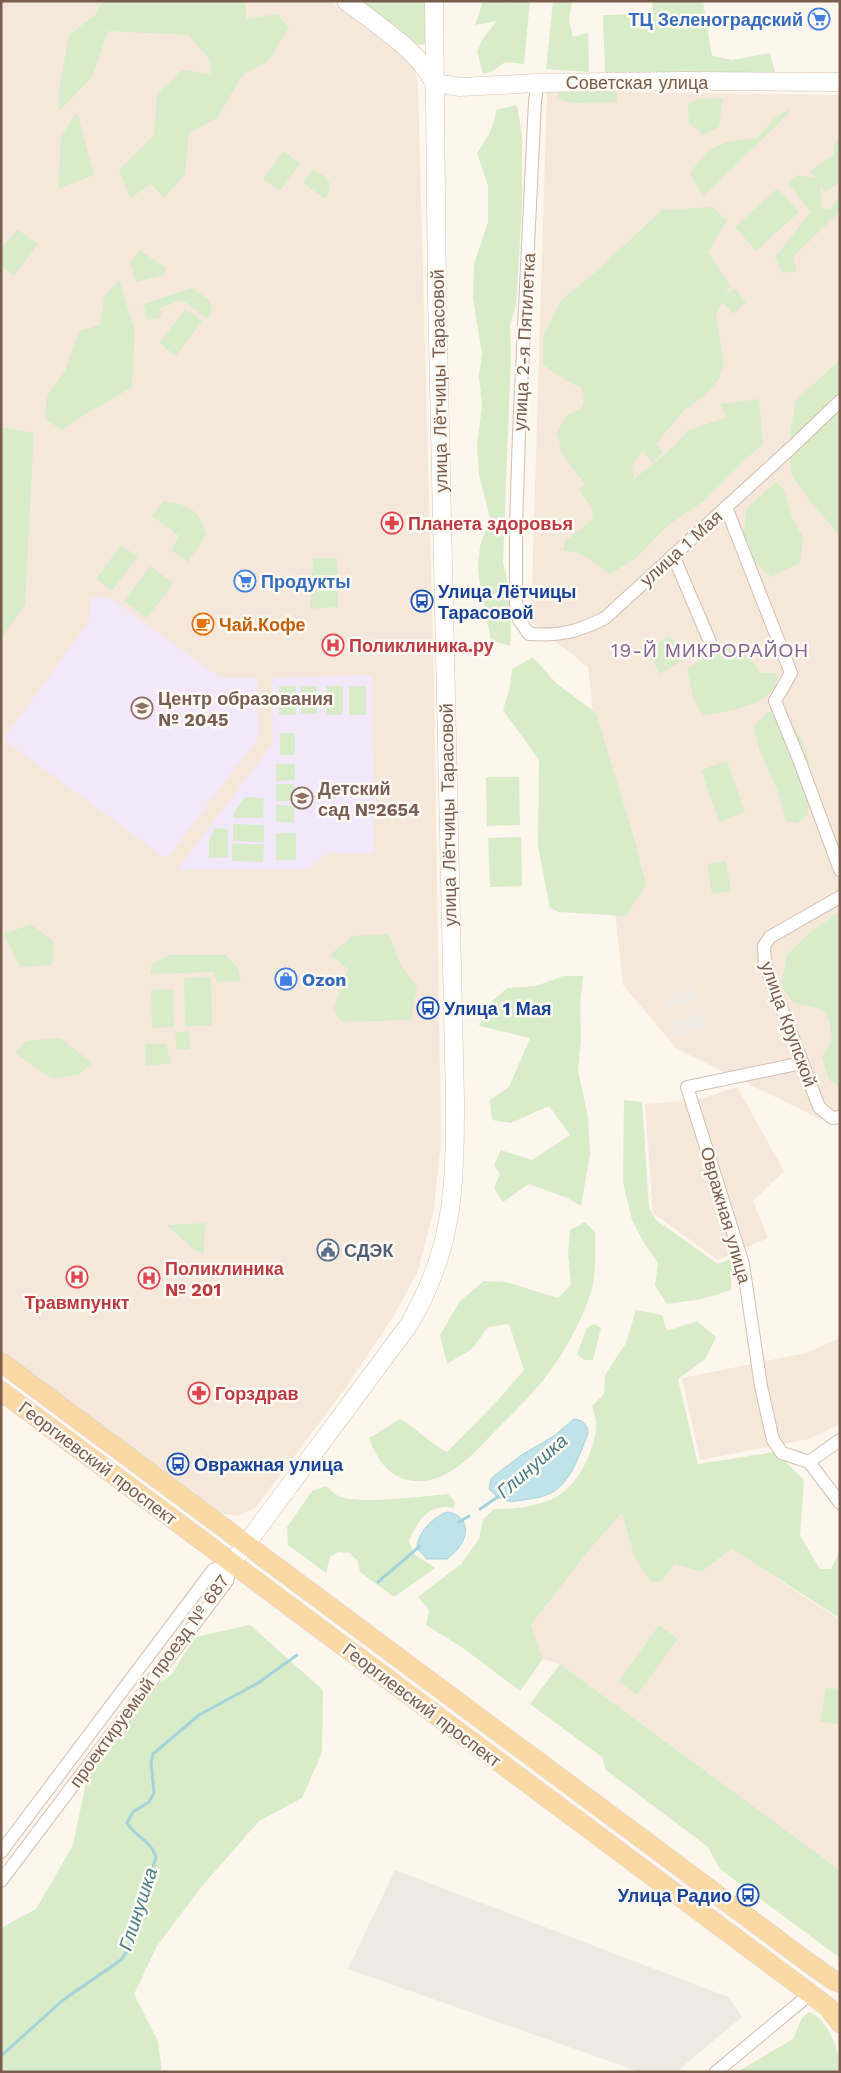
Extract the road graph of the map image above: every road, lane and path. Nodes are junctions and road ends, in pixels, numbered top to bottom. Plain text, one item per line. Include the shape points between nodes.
1 (346, 1) edge
2 (434, 1) edge
3 (840, 82) edge
4 (434, 83) junction
5 (538, 83) junction
6 (840, 400) edge
7 (726, 507) junction
8 (673, 555) junction
9 (516, 602) joint
10 (710, 642) dead end
11 (840, 870) edge
12 (840, 897) edge
13 (802, 1062) junction
14 (840, 1117) edge
15 (1, 1362) edge
16 (1, 1391) edge
17 (840, 1440) edge
18 (809, 1462) junction
19 (840, 1503) edge
20 (246, 1545) junction
21 (232, 1563) junction
22 (1, 1852) edge
23 (1, 1881) edge
24 (840, 1983) edge
25 (810, 1994) junction
26 (840, 2023) edge
27 (716, 2072) edge

1 - 4 main road via 418,58
2 - 4 main road, улица Лётчицы Тарасовой
3 - 5 main road, Советская улица
4 - 5 main road, Советская улица via 460,87
4 - 20 main road, улица Лётчицы Тарасовой via 454,1100 453,1193 442,1253 415,1314
5 - 9 street, улица 2-я Пятилетка via 519,433
6 - 7 street, улица 1 Мая
7 - 8 street, улица 1 Мая
7 - 11 street via 791,673 774,701
8 - 9 street, улица 1 Мая via 605,618 583,628 555,635 529,634 518,618
8 - 10 street
12 - 13 street, улица Крупской via 770,937 764,946 764,964
13 - 14 street, улица Крупской via 819,1107 832,1118
13 - 18 street, Овражная улица via 687,1087 747,1280 761,1386 773,1440 782,1453
15 - 20 main road, Георгиевский проспект
16 - 21 main road, Георгиевский проспект
17 - 18 street
18 - 19 street
20 - 21 main road, улица Лётчицы Тарасовой
20 - 24 main road, Георгиевский проспект
21 - 22 street, проектируемый проезд № 687 via 213,1570
21 - 23 street, проектируемый проезд № 687 via 227,1581
21 - 25 main road, Георгиевский проспект
25 - 26 main road, Георгиевский проспект via 828,2007
25 - 27 street

